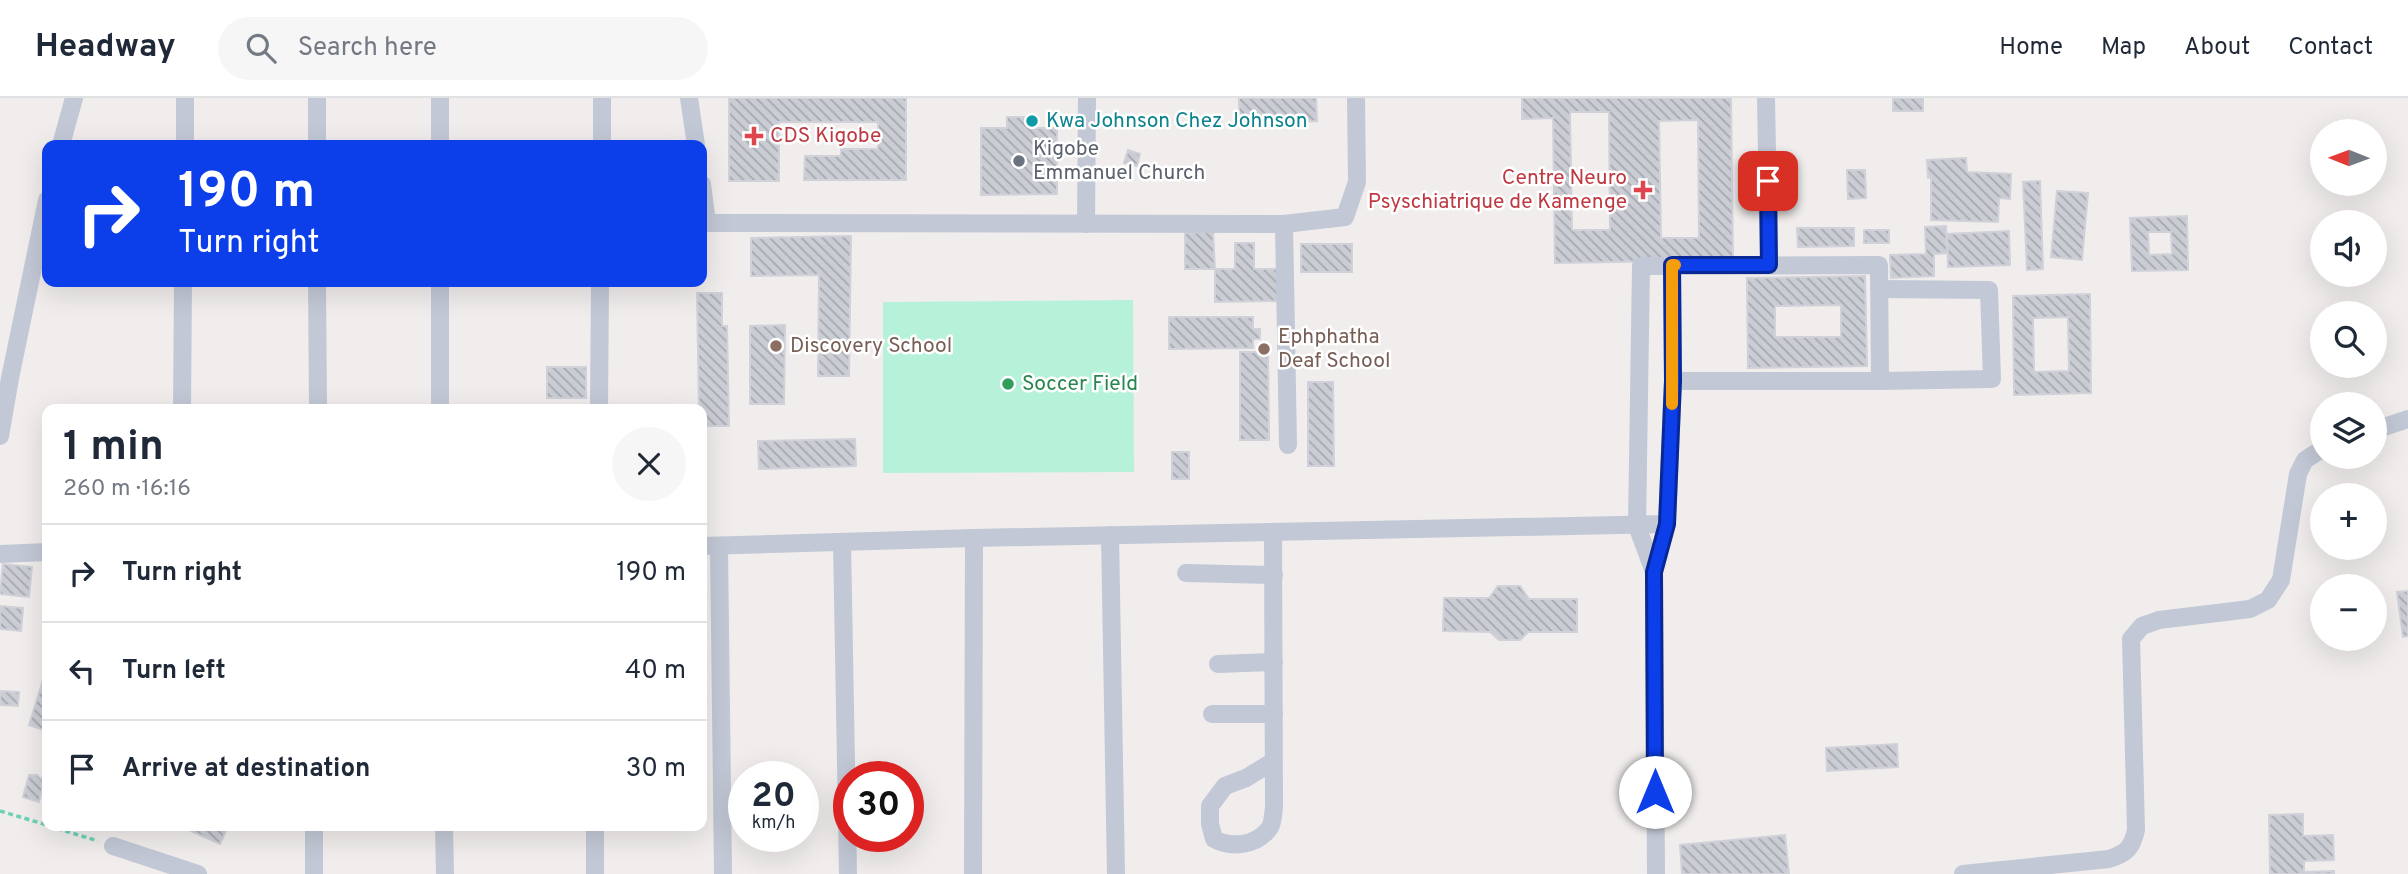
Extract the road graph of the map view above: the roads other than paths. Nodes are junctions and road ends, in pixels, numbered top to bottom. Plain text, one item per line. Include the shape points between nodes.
1 (74, 98) edge
2 (185, 98) edge
3 (317, 98) edge
4 (440, 98) edge
5 (602, 98) edge
6 (689, 98) edge
7 (1087, 98) edge
8 (1356, 98) edge
9 (1766, 98) edge
10 (62, 140) edge
11 (185, 140) edge
12 (317, 140) edge
13 (440, 140) edge
14 (602, 140) edge
15 (695, 140) edge
16 (707, 223) edge
17 (42, 224) edge
18 (1086, 224) junction
19 (1284, 224) junction
20 (1672, 265) junction
21 (1769, 265) junction
22 (183, 287) edge
23 (317, 287) edge
24 (440, 287) edge
25 (600, 287) edge
26 (1879, 289) junction
27 (1673, 381) junction
28 (1880, 381) junction
29 (182, 404) edge
30 (318, 404) edge
31 (440, 404) edge
32 (599, 404) edge
33 (2408, 419) edge
34 (2387, 426) edge
35 (0, 436) edge
36 (1288, 445) dead end
37 (2310, 457) edge
38 (1667, 524) junction
39 (1637, 526) junction
40 (1273, 532) junction
41 (1110, 535) junction
42 (974, 538) junction
43 (842, 542) junction
44 (710, 546) edge
45 (42, 552) edge
46 (0, 554) edge
47 (1654, 572) junction
48 (1186, 573) dead end
49 (1274, 575) junction
50 (1274, 662) junction
51 (1218, 664) dead end
52 (1212, 714) dead end
53 (1274, 714) junction
54 (1274, 761) junction
55 (314, 831) edge
56 (444, 831) edge
57 (596, 831) edge
58 (113, 846) road end
59 (198, 874) edge
60 (314, 874) edge
61 (445, 874) edge
62 (595, 874) edge
63 (723, 874) edge
64 (848, 874) edge
65 (973, 874) edge
66 (1116, 874) edge
67 (1656, 874) edge
68 (1963, 874) edge

1 - 10 street
2 - 11 street
3 - 12 street
4 - 13 street
5 - 14 street
6 - 15 street
7 - 18 street
8 - 19 street via 1357,182 1345,217
9 - 21 street
16 - 18 street
17 - 35 street
18 - 19 street
19 - 36 street
20 - 21 street
20 - 27 street
20 - 39 street via 1641,265
21 - 26 street via 1879,265
22 - 29 street
23 - 30 street
24 - 31 street
25 - 32 street
26 - 28 street
26 - 28 street via 1989,290 1992,379
27 - 28 street
27 - 38 street
33 - 34 street
37 - 68 street via 2298,474 2281,580 2268,600 2250,609 2160,620 2142,626 2131,639 2136,830 2132,846 2109,859
38 - 39 street
38 - 47 street
39 - 40 street
39 - 47 street
40 - 41 street
40 - 49 street
41 - 42 street
41 - 66 street
42 - 43 street
42 - 65 street
43 - 44 street
43 - 64 street
44 - 63 street
45 - 46 street
47 - 67 street
48 - 49 street
49 - 50 street
50 - 51 street
50 - 53 street
52 - 53 street
53 - 54 street
54 - 54 street via 1270,828 1243,844 1214,839 1210,806 1225,786
55 - 60 street
56 - 61 street
57 - 62 street
58 - 59 street

